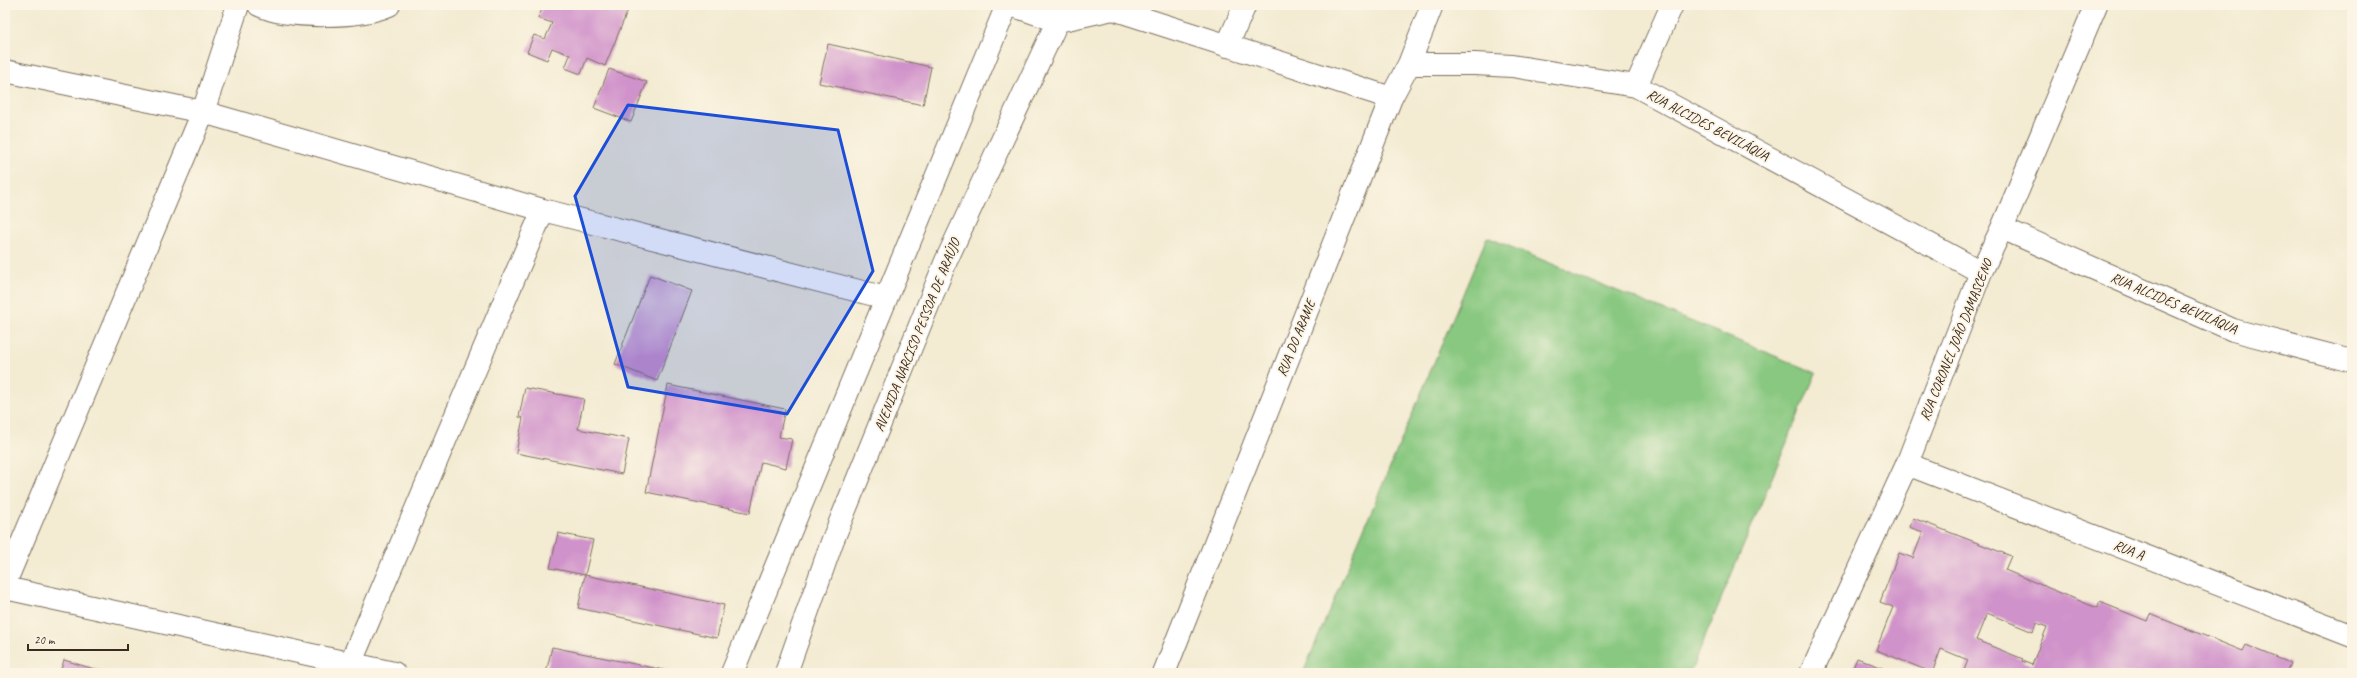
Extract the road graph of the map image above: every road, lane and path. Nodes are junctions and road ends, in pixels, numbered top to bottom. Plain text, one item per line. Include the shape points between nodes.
1 (238, 5) edge
2 (259, 5) edge
3 (389, 5) edge
4 (1007, 5) edge
5 (1011, 5) edge
6 (1245, 5) edge
7 (1432, 5) edge
8 (1672, 5) edge
9 (2096, 5) edge
10 (1111, 7) edge
11 (1062, 13) edge
12 (1227, 46) junction
13 (1409, 64) junction
14 (5, 71) edge
15 (1636, 86) junction
16 (1391, 98) junction
17 (203, 112) junction
18 (543, 210) junction
19 (2002, 228) junction
20 (1981, 272) junction
21 (886, 298) junction
22 (2352, 361) edge
23 (1907, 464) junction
24 (5, 583) edge
25 (5, 588) edge
26 (2352, 636) edge
27 (351, 662) junction
28 (394, 673) edge
29 (732, 673) edge
30 (786, 673) edge
31 (1164, 673) edge
32 (1811, 673) edge

1 - 17 street
2 - 3 street via 321,17 379,9
4 - 21 street
5 - 11 street
6 - 12 street
7 - 13 street, RUA DO ARAME
8 - 15 street
9 - 19 street, RUA CORONEL JOÃO DAMASCENO
10 - 11 street
10 - 12 street
11 - 30 street, AVENIDA NARCISO PESSOA DE ARAÚJO via 946,261 832,542
12 - 16 street
13 - 15 street, RUA ALCIDES BEVILÁQUA via 1512,66
13 - 16 street, RUA DO ARAME
14 - 17 street
15 - 20 street, RUA ALCIDES BEVILÁQUA
16 - 31 street, RUA DO ARAME
17 - 18 street
17 - 24 street
18 - 21 street
18 - 27 street
19 - 20 street, RUA CORONEL JOÃO DAMASCENO
19 - 22 street, RUA ALCIDES BEVILÁQUA via 2233,330
20 - 23 street, RUA CORONEL JOÃO DAMASCENO
21 - 29 street
23 - 26 street, RUA A
23 - 32 street, RUA CORONEL JOÃO DAMASCENO
25 - 27 street
27 - 28 street

